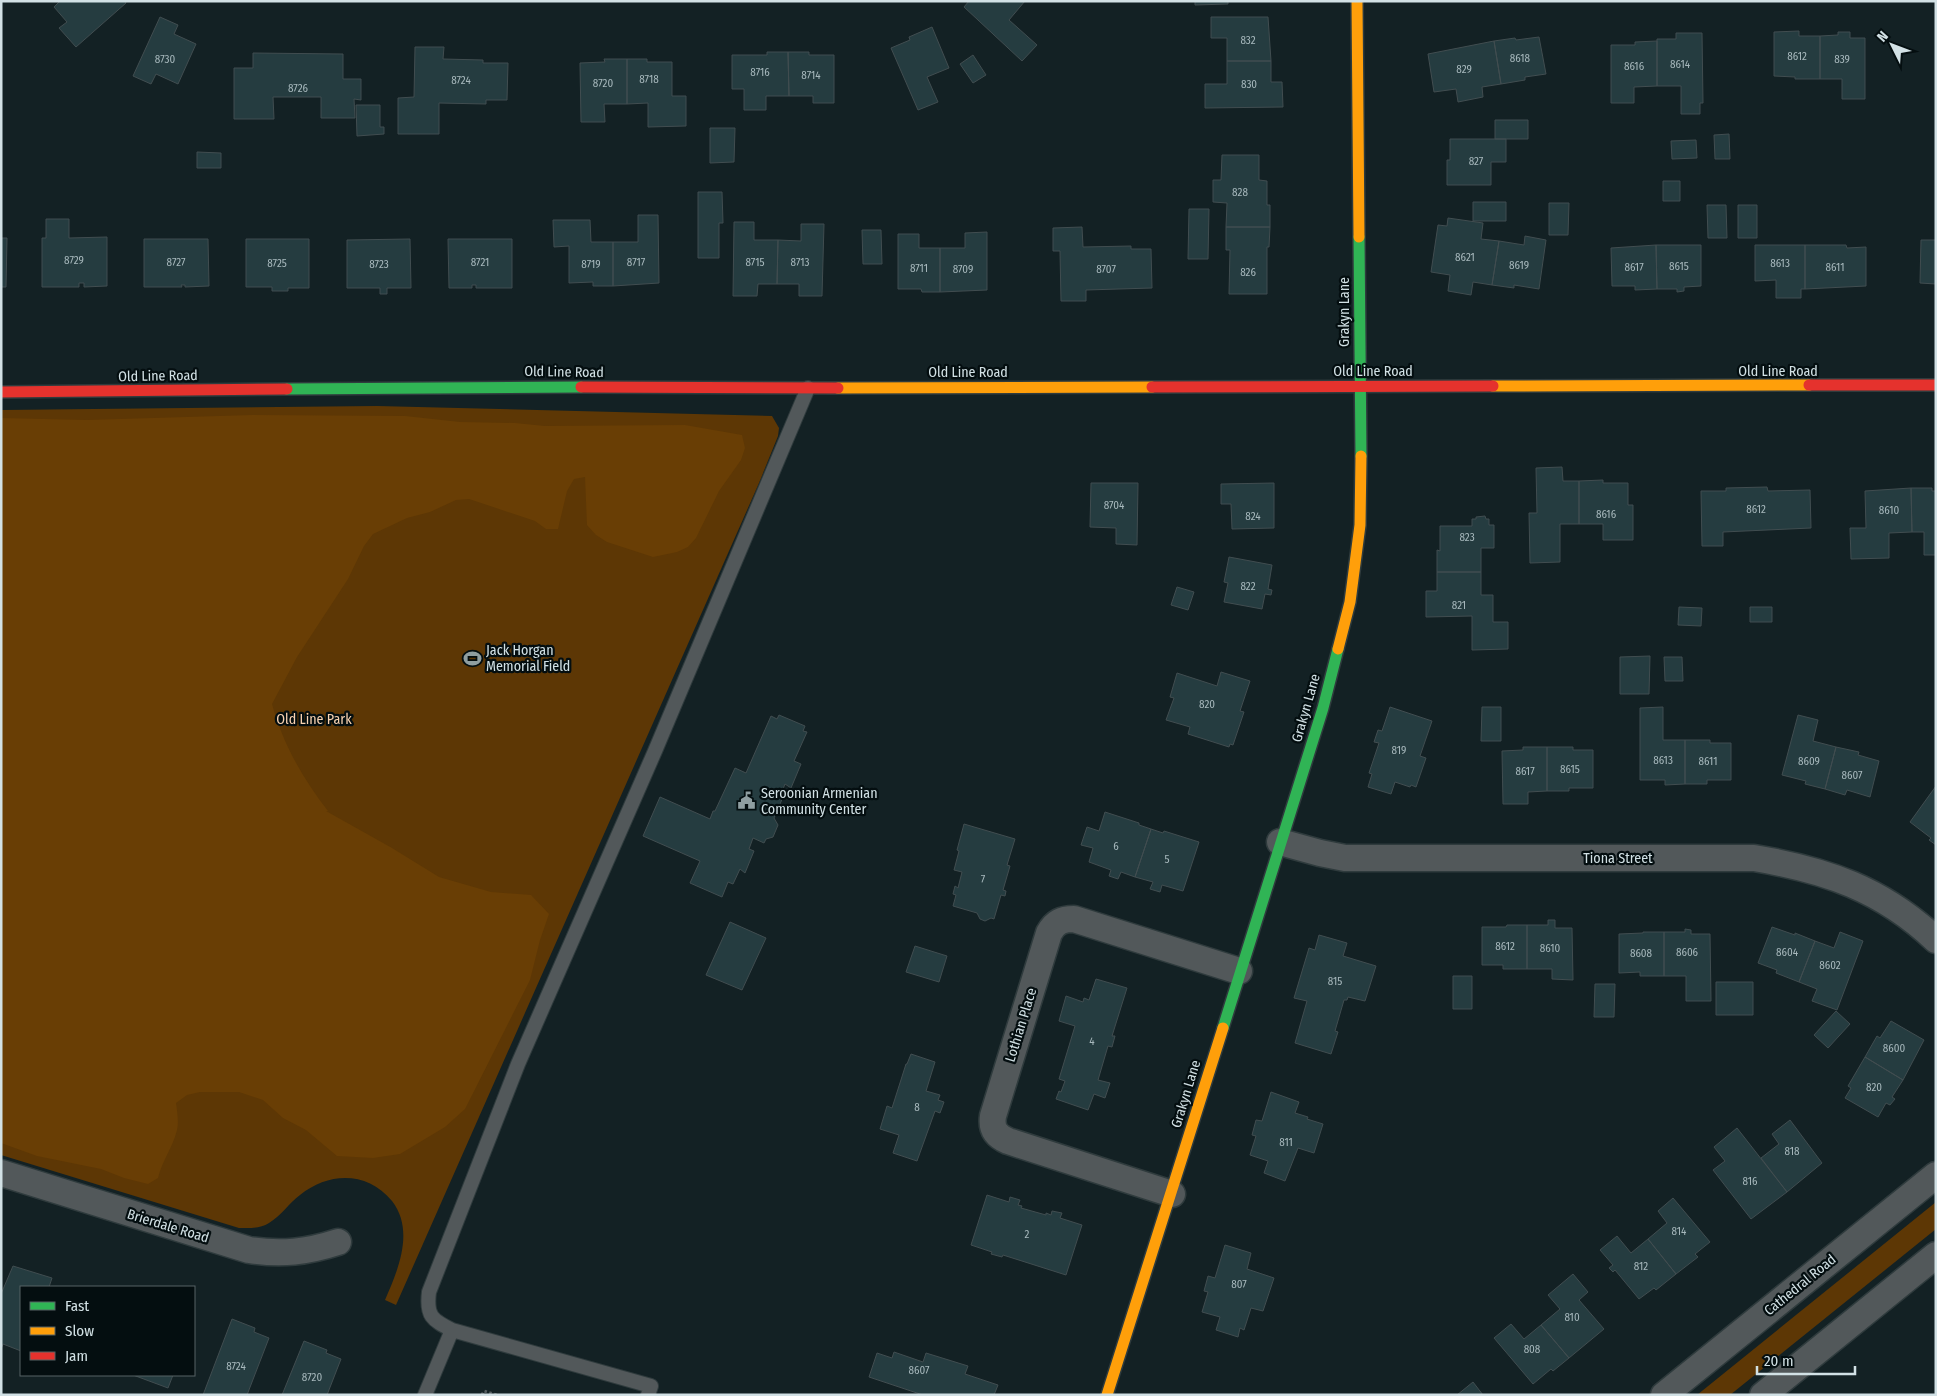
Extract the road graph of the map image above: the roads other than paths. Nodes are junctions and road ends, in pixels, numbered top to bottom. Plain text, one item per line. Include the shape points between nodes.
1 (1357, 1) edge
2 (1936, 385) edge
3 (1360, 386) junction
4 (808, 388) junction
5 (1, 392) edge
6 (1280, 842) junction
7 (1936, 940) edge
8 (1240, 971) junction
9 (1, 1173) edge
10 (1936, 1175) edge
11 (1172, 1194) junction
12 (338, 1242) dead end
13 (1936, 1255) edge
14 (452, 1330) junction
15 (1770, 1393) edge
16 (425, 1395) edge
17 (648, 1395) edge
18 (1107, 1395) edge
19 (1664, 1395) edge

1 - 3 street, Grakyn Lane
2 - 3 street, Old Line Road
3 - 4 street, Old Line Road
3 - 6 street, Grakyn Lane via 1360,525 1350,602 1323,708
4 - 5 street, Old Line Road via 495,386
4 - 14 lane via 655,751 518,1064 428,1292 429,1314 436,1322
6 - 7 street, Tiona Street via 1345,858 1754,858 1828,874 1854,885 1881,898
6 - 8 street, Grakyn Lane
8 - 11 street, Grakyn Lane
8 - 11 street, Lothian Place via 1074,919 1059,921 1049,933 996,1107 992,1124 994,1131 1000,1138
9 - 12 street, Brierdale Road via 249,1250 268,1253 313,1250
10 - 19 street, Cathedral Road
11 - 18 street, Grakyn Lane
13 - 15 street
14 - 16 lane
14 - 17 lane via 651,1386

